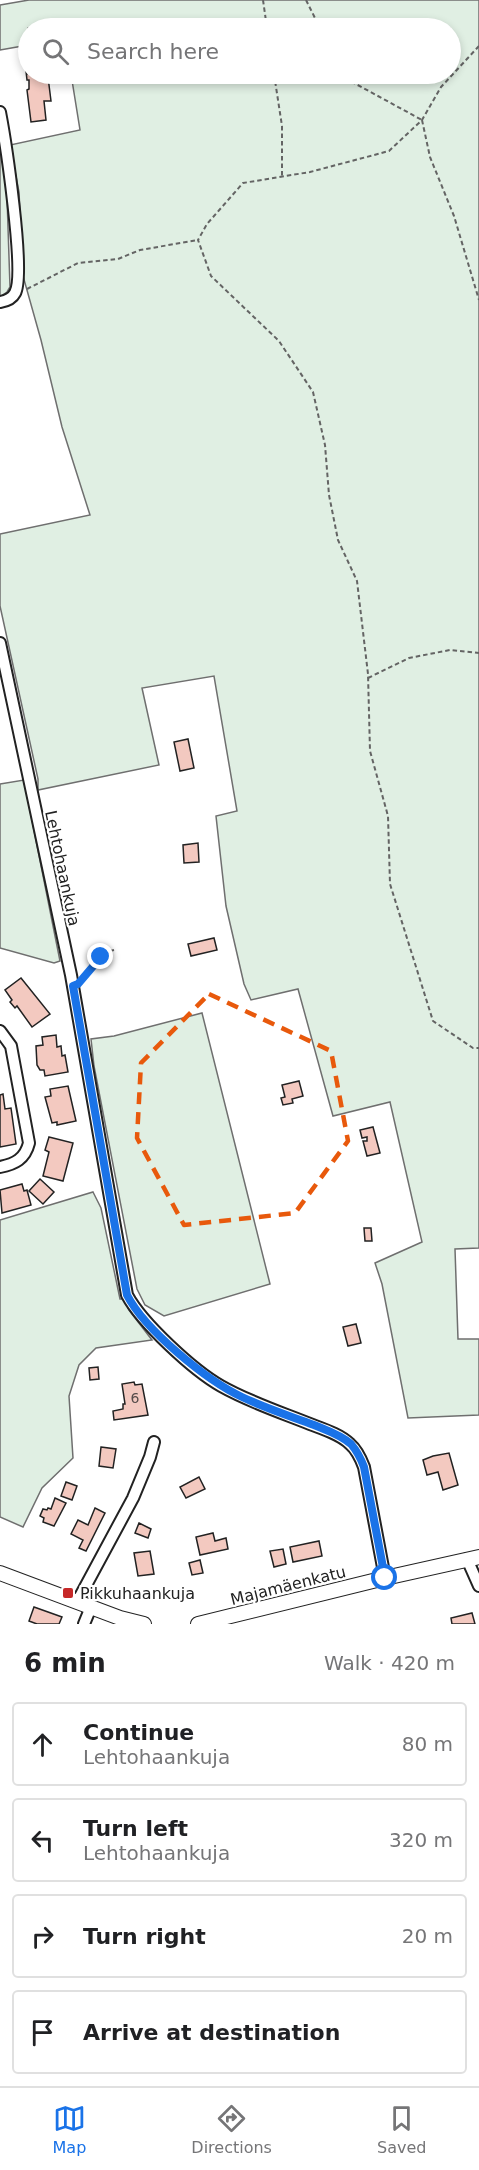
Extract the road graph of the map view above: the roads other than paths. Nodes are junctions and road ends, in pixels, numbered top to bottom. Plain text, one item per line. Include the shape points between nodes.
1 (0, 112) edge
2 (0, 302) edge
3 (0, 643) edge
4 (0, 1031) edge
5 (0, 1167) edge
6 (154, 1442) dead end
7 (473, 1558) edge
8 (0, 1573) edge
9 (385, 1578) junction
10 (479, 1586) edge
11 (77, 1602) junction
12 (91, 1607) junction
13 (84, 1624) edge
14 (144, 1624) edge
15 (198, 1624) edge

1 - 2 street via 15,223 18,283 15,293
3 - 9 street, Lehtohaankuja via 73,986 127,1295 175,1350 220,1386 350,1443 364,1467
4 - 5 street via 11,1046 29,1143 19,1161
6 - 11 street via 133,1498
7 - 9 street, Majamäenkatu
7 - 10 street
8 - 11 street
9 - 15 street, Majamäenkatu
11 - 12 street
12 - 13 street
12 - 14 street

